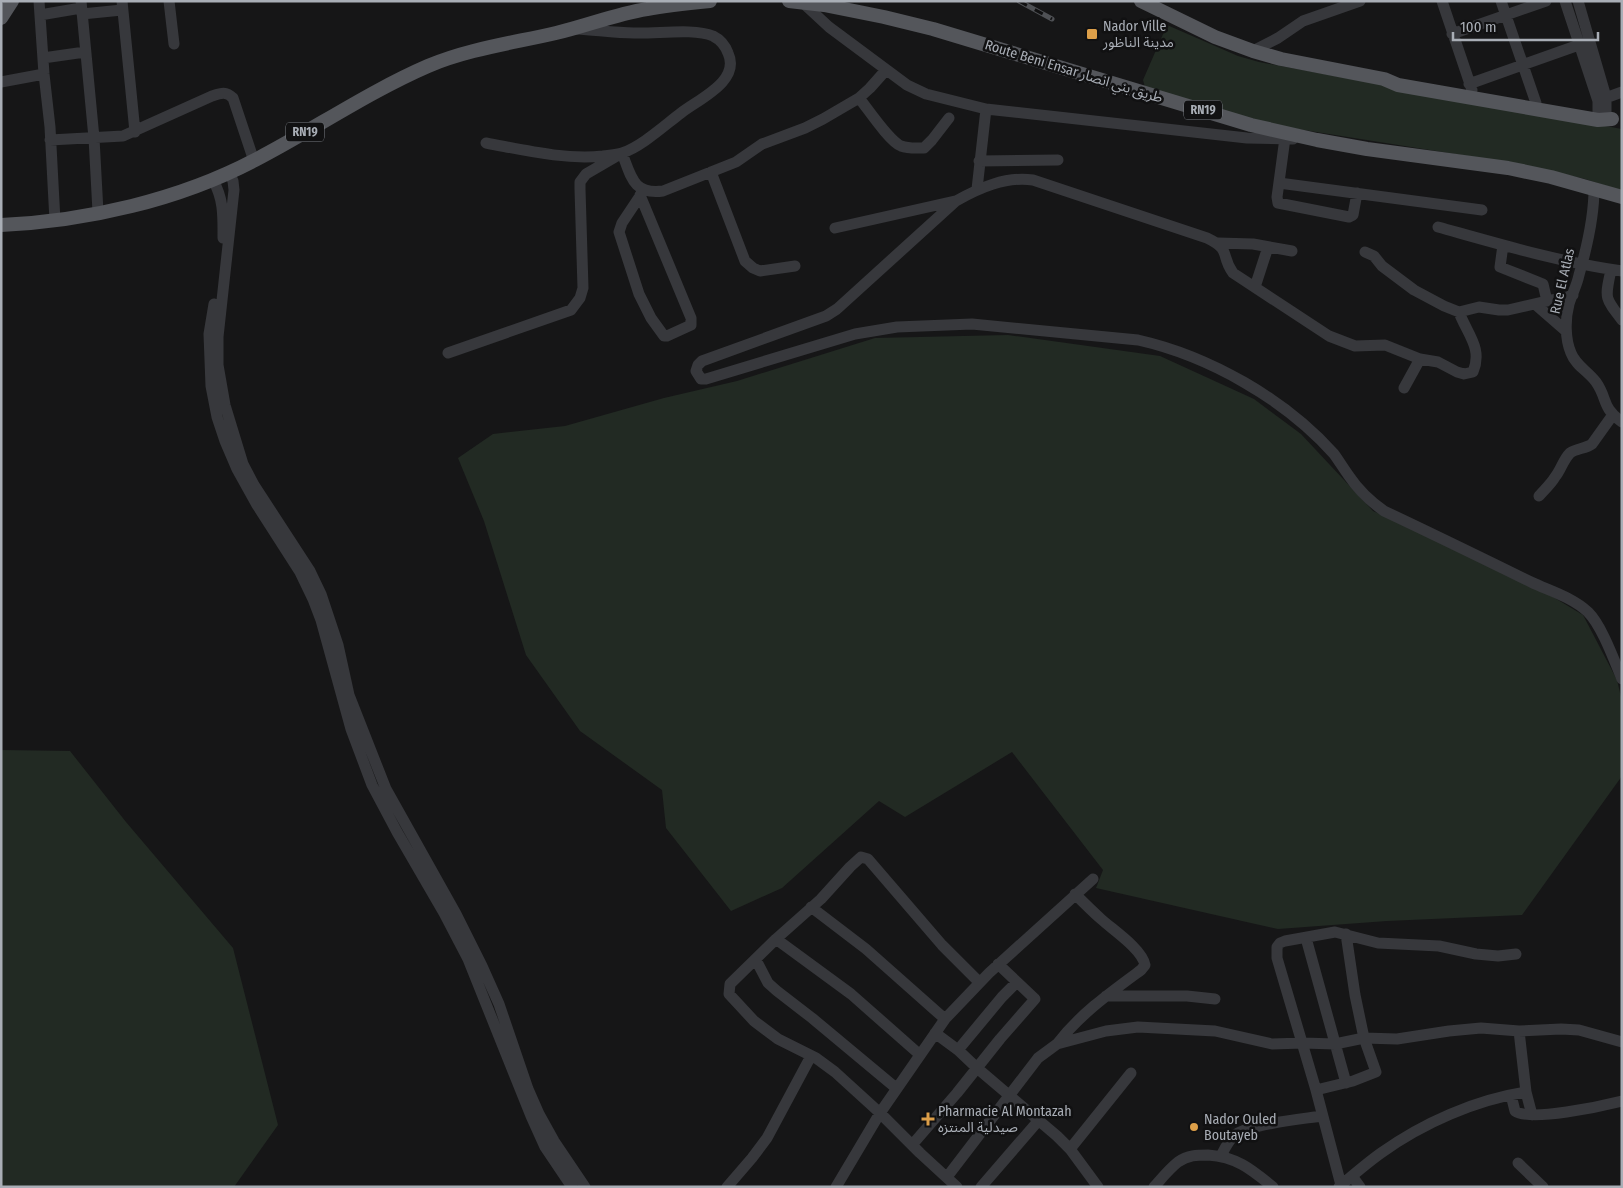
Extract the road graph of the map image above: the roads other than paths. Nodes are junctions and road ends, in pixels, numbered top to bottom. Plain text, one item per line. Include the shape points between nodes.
1 (12, 1) edge
2 (39, 1) edge
3 (169, 1) edge
4 (710, 1) edge
5 (789, 1) edge
6 (1141, 1) edge
7 (1360, 1) edge
8 (1442, 1) edge
9 (1501, 1) edge
10 (1546, 1) edge
11 (1565, 1) edge
12 (1578, 1) edge
13 (802, 2) edge
14 (122, 5) edge
15 (81, 8) edge
16 (40, 15) junction
17 (1506, 15) junction
18 (1, 18) edge
19 (576, 28) junction
20 (1452, 34) junction
21 (1584, 42) junction
22 (174, 44) dead end
23 (1253, 51) junction
24 (86, 52) junction
25 (43, 58) junction
26 (1522, 65) junction
27 (886, 70) junction
28 (44, 74) junction
29 (1384, 79) junction
30 (1, 82) edge
31 (1471, 87) junction
32 (1622, 92) edge
33 (859, 98) junction
34 (1536, 103) junction
35 (986, 109) junction
36 (1606, 114) edge
37 (949, 118) dead end
38 (136, 132) junction
39 (94, 138) junction
40 (1285, 138) junction
41 (50, 140) junction
42 (1317, 140) junction
43 (486, 143) dead end
44 (622, 153) junction
45 (1058, 160) dead end
46 (254, 161) junction
47 (979, 161) junction
48 (711, 172) junction
49 (229, 173) junction
50 (213, 180) junction
51 (1279, 183) junction
52 (977, 189) junction
53 (1594, 189) junction
54 (642, 192) junction
55 (1357, 193) junction
56 (1622, 197) edge
57 (956, 201) junction
58 (228, 208) junction
59 (1482, 210) dead end
60 (98, 212) junction
61 (55, 221) junction
62 (1, 225) edge
63 (1438, 227) dead end
64 (835, 228) dead end
65 (1218, 243) junction
66 (1502, 245) junction
67 (1268, 247) junction
68 (1292, 251) dead end
69 (1365, 252) dead end
70 (1581, 264) junction
71 (795, 266) dead end
72 (1616, 271) edge
73 (1255, 287) junction
74 (1573, 295) junction
75 (1547, 301) junction
76 (1535, 304) junction
77 (1459, 312) junction
78 (1622, 320) edge
79 (1566, 331) junction
80 (448, 353) dead end
81 (1420, 359) junction
82 (1404, 388) dead end
83 (1617, 419) edge
84 (1539, 496) dead end
85 (1622, 679) edge
86 (1093, 879) dead end
87 (1075, 894) junction
88 (812, 908) junction
89 (1346, 934) junction
90 (1306, 938) junction
91 (776, 939) junction
92 (1516, 954) dead end
93 (756, 960) junction
94 (998, 964) junction
95 (979, 982) junction
96 (1017, 982) junction
97 (1106, 996) junction
98 (1215, 999) dead end
99 (945, 1020) junction
100 (1519, 1031) junction
101 (935, 1033) junction
102 (1364, 1038) junction
103 (1622, 1042) edge
104 (1303, 1043) junction
105 (1057, 1044) junction
106 (1335, 1044) junction
107 (958, 1050) junction
108 (919, 1054) junction
109 (812, 1056) junction
110 (977, 1068) junction
111 (1130, 1073) dead end
112 (1346, 1083) junction
113 (896, 1088) junction
114 (1316, 1090) junction
115 (1526, 1092) junction
116 (1511, 1094) junction
117 (1009, 1095) junction
118 (1622, 1101) edge
119 (880, 1113) junction
120 (1532, 1115) junction
121 (1322, 1116) junction
122 (1039, 1120) junction
123 (912, 1145) junction
124 (1070, 1149) junction
125 (1221, 1156) junction
126 (1518, 1163) dead end
127 (1352, 1176) junction
128 (947, 1177) junction
129 (1340, 1186) edge
130 (572, 1187) edge
131 (585, 1187) edge
132 (727, 1187) edge
133 (836, 1187) edge
134 (957, 1187) edge
135 (981, 1187) edge
136 (1098, 1187) edge
137 (1154, 1187) edge
138 (1272, 1187) edge
139 (1360, 1187) edge
140 (1543, 1187) edge

1 - 18 main road
2 - 16 street
3 - 22 street
4 - 19 main road, RN19 via 646,9
5 - 13 main road, Route Beni Ensar طريق بني انصار / RN19
6 - 23 main road via 1214,37
7 - 23 street via 1304,21
8 - 20 street
9 - 17 street
10 - 17 street
11 - 21 street
12 - 21 street
13 - 27 street via 828,27
13 - 42 main road, Route Beni Ensar طريق بني انصار / RN19 via 933,30 1251,125
14 - 15 street
14 - 38 street
15 - 16 street
15 - 24 street
16 - 25 street
17 - 20 street
17 - 26 street
19 - 44 street via 633,34 700,32 718,39 730,57 730,70 713,91 646,140
19 - 46 main road, RN19 via 470,52 429,66
20 - 31 street
21 - 26 street
21 - 36 street
23 - 29 main road
24 - 25 street
24 - 39 street
25 - 28 street
26 - 31 street
26 - 34 street
27 - 33 street
27 - 35 street via 926,94
28 - 30 street
28 - 41 street
29 - 31 main road
29 - 36 main road via 1398,85
31 - 34 main road
32 - 36 street
33 - 37 street via 899,145 911,149 924,148
33 - 48 street via 805,128 762,144 736,162
34 - 36 main road
35 - 40 street via 1247,138
35 - 47 street
38 - 39 street
38 - 46 street via 212,96 228,93 233,98
39 - 41 street
39 - 60 street
40 - 42 street
40 - 51 street
41 - 61 street
42 - 53 main road, Route Beni Ensar طريق بني انصار / RN19 via 1508,168
43 - 44 street via 541,153 590,157
44 - 54 street via 633,181
44 - 80 street via 586,174 580,182 583,288 571,310
45 - 47 street
46 - 49 main road, RN19
47 - 52 street
48 - 54 street via 663,190
48 - 71 street via 744,261 760,271
49 - 50 main road, RN19
49 - 58 street via 234,190
50 - 58 street
50 - 60 main road, RN19 via 153,201
51 - 55 street
51 - 55 street via 1278,203 1349,217 1353,215
52 - 57 street
52 - 65 street via 1022,178 1033,180
53 - 56 main road, Route Beni Ensar طريق بني انصار / RN19
53 - 70 street, Rue El Atlas via 1594,210
54 - 54 street via 619,232 650,318 667,336 690,325 692,318
55 - 59 street
57 - 64 street
57 - 85 street via 837,309 812,322 702,361 697,375 706,379 855,334 897,327 972,324 1158,344 1224,370 1262,393 1334,454 1357,488 1384,511 1581,606 1601,630
58 - 130 street via 210,334 211,386 225,441 253,498 314,599 351,729 372,785 468,959 545,1147
58 - 131 street via 218,365 225,405 243,464 322,594 350,695 386,789 482,966 539,1114
60 - 61 main road, RN19
61 - 62 main road, RN19
63 - 66 street
65 - 67 street
65 - 73 street via 1233,273
66 - 70 street
66 - 75 street via 1500,268 1543,284
67 - 68 street
67 - 73 street
69 - 77 street via 1420,293
70 - 72 street
70 - 74 street, Rue El Atlas
72 - 78 street via 1607,287 1607,300
73 - 81 street via 1329,336 1355,346 1385,345
74 - 75 street
74 - 79 street, Rue El Atlas
75 - 76 street
76 - 77 street via 1508,310 1478,307
76 - 79 street
77 - 81 street via 1478,357 1473,372 1464,374 1438,362
79 - 83 street, Rue El Atlas via 1571,354 1597,384 1604,403
81 - 82 street
83 - 84 street via 1588,447 1571,452
86 - 87 street
87 - 94 street
87 - 97 street via 1134,949 1145,965
88 - 91 street
88 - 95 street via 857,859 864,857
88 - 99 street via 866,949
89 - 90 street via 1335,932
89 - 92 street via 1378,944 1439,946 1498,956
89 - 102 street
90 - 104 street via 1280,943 1276,951
90 - 106 street
91 - 93 street
91 - 108 street via 851,994
93 - 109 street via 730,984 729,994 769,1034
93 - 113 street via 768,983
94 - 95 street
94 - 96 street
95 - 99 street
96 - 107 street
96 - 110 street via 1035,999
97 - 98 street
97 - 105 street via 1077,1020
99 - 101 street
100 - 102 street via 1481,1028 1397,1039
100 - 103 street via 1580,1030
100 - 115 street
101 - 107 street
101 - 108 street
102 - 106 street
102 - 112 street via 1376,1072
104 - 105 street via 1272,1044 1215,1031 1138,1027 1106,1031
104 - 106 street
104 - 114 street
105 - 117 street via 1038,1058
106 - 112 street
107 - 110 street
108 - 113 street
109 - 119 street via 835,1072
109 - 132 street via 767,1138
110 - 117 street
110 - 123 street
111 - 124 street
112 - 114 street
113 - 119 street
114 - 121 street
115 - 116 street
115 - 120 street
116 - 120 street via 1515,1111
116 - 127 street via 1471,1106 1426,1127
117 - 122 street
117 - 128 street
118 - 120 street
119 - 123 street
119 - 133 street
121 - 125 street via 1242,1131 1233,1136
121 - 129 street
122 - 124 street
122 - 135 street
123 - 128 street
124 - 136 street
125 - 137 street via 1188,1156 1168,1170
125 - 138 street via 1246,1166
126 - 140 street
127 - 129 street
127 - 139 street
128 - 134 street

